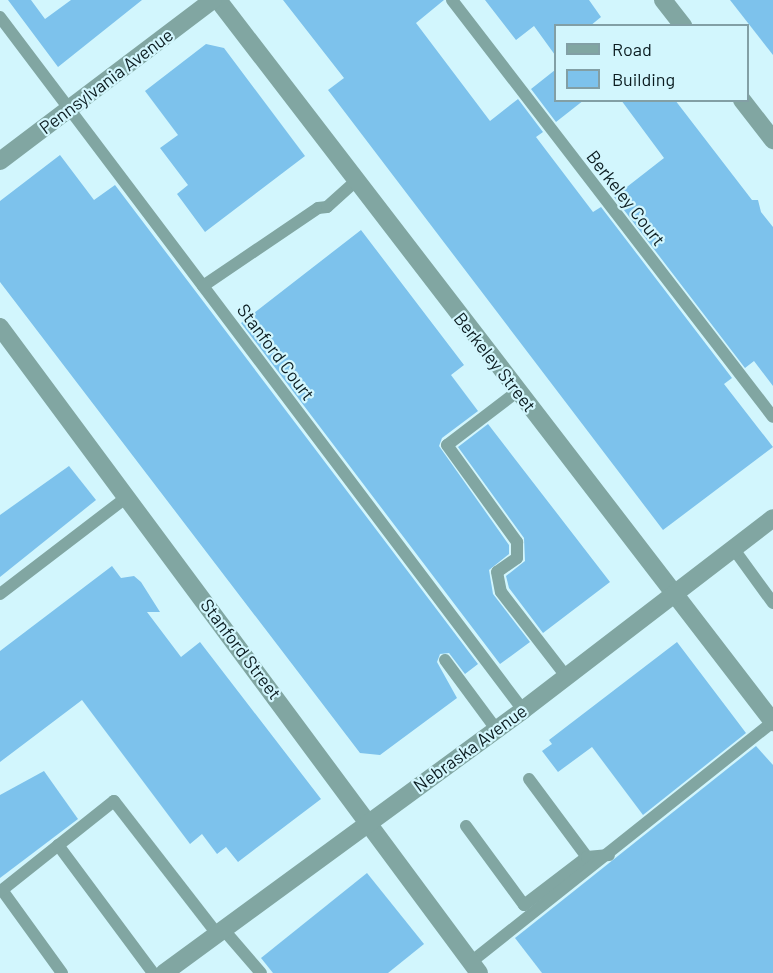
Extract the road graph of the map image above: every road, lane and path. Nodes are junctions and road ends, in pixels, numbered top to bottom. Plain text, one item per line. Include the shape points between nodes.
1 (213, 0) edge
2 (218, 0) edge
3 (452, 0) edge
4 (663, 0) edge
5 (0, 17) edge
6 (681, 24) edge
7 (744, 102) edge
8 (70, 108) junction
9 (773, 140) edge
10 (0, 161) edge
11 (356, 181) junction
12 (203, 286) junction
13 (0, 327) edge
14 (518, 391) junction
15 (773, 417) edge
16 (128, 496) junction
17 (773, 518) edge
18 (734, 548) junction
19 (0, 594) edge
20 (673, 594) junction
21 (773, 603) edge
22 (445, 660) dead end
23 (566, 676) junction
24 (523, 710) junction
25 (773, 722) edge
26 (496, 729) junction
27 (529, 779) dead end
28 (369, 821) junction
29 (465, 826) dead end
30 (58, 845) junction
31 (610, 855) junction
32 (587, 857) junction
33 (220, 932) junction
34 (475, 968) edge
35 (62, 973) edge
36 (153, 973) edge
37 (164, 973) edge
38 (261, 973) edge

1 - 8 street, Pennsylvania Avenue
2 - 11 street, Berkeley Street
3 - 15 lane, Berkeley Court
4 - 6 street
5 - 8 lane, Stanford Court
7 - 9 street
8 - 10 street, Pennsylvania Avenue
8 - 12 lane, Stanford Court
11 - 12 lane via 327,207 318,207
11 - 14 street, Berkeley Street
12 - 24 lane, Stanford Court
13 - 16 street, Stanford Street
14 - 20 street, Berkeley Street
14 - 23 lane via 447,445 517,542 517,558 497,572 501,592
16 - 19 lane
16 - 28 street, Stanford Street
17 - 18 street, Nebraska Avenue
18 - 20 street, Nebraska Avenue
18 - 21 lane
20 - 23 street, Nebraska Avenue
20 - 25 street, Berkeley Street
22 - 26 lane
23 - 24 street, Nebraska Avenue
24 - 26 street, Nebraska Avenue
25 - 31 lane
26 - 28 street, Nebraska Avenue
27 - 32 lane
28 - 33 street, Nebraska Avenue
28 - 34 street, Stanford Street
29 - 32 lane via 524,905
30 - 33 lane via 114,801
30 - 35 lane via 2,890
30 - 36 lane
31 - 32 lane
31 - 34 lane
33 - 37 street, Nebraska Avenue
33 - 38 lane

